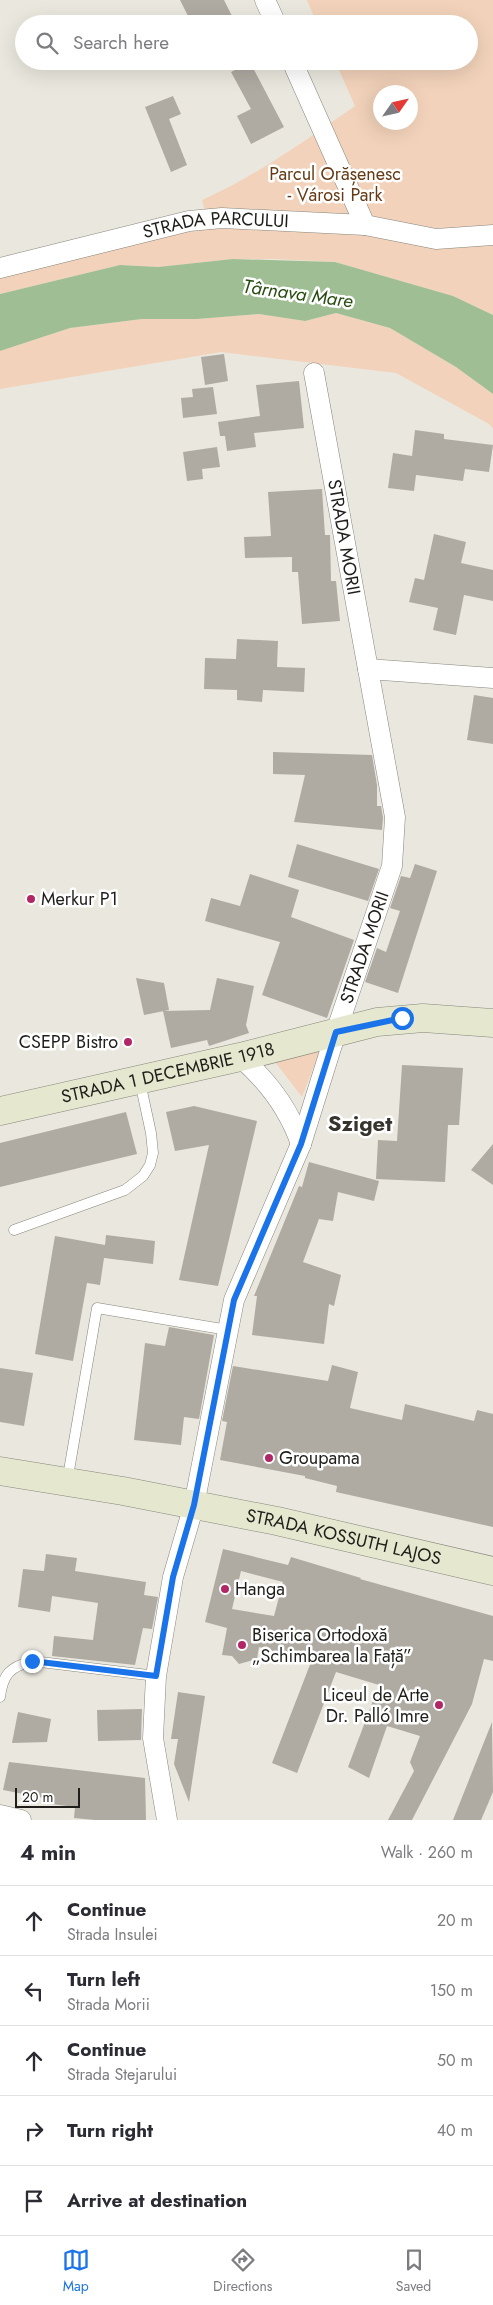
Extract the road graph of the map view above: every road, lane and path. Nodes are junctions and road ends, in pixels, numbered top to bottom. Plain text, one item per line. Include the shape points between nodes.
1 (265, 0) edge
2 (272, 15) edge
3 (296, 70) edge
4 (365, 226) junction
5 (493, 235) edge
6 (0, 268) edge
7 (314, 373) dead end
8 (368, 669) junction
9 (493, 678) edge
10 (493, 1023) edge
11 (336, 1032) junction
12 (240, 1057) junction
13 (140, 1080) junction
14 (0, 1111) edge
15 (301, 1144) junction
16 (14, 1230) dead end
17 (228, 1330) junction
18 (0, 1471) edge
19 (67, 1482) junction
20 (194, 1505) junction
21 (493, 1571) edge
22 (156, 1676) junction
23 (0, 1697) edge
24 (0, 1815) edge
25 (21, 1820) edge
26 (167, 1820) edge

1 - 2 street
3 - 4 street
4 - 5 street, STRADA PARCULUI via 436,238
4 - 6 street, STRADA PARCULUI via 222,218 188,221
7 - 8 street, STRADA MORII
8 - 9 street
8 - 11 street, STRADA MORII via 395,817 395,841 392,866
10 - 11 main road, STRADA 1 DECEMBRIE 1918 via 402,1018
11 - 12 main road, STRADA 1 DECEMBRIE 1918
11 - 15 street, STRADA MORII
12 - 13 main road, STRADA 1 DECEMBRIE 1918
12 - 15 street via 283,1104
13 - 14 main road, STRADA 1 DECEMBRIE 1918
13 - 16 lane via 153,1153 143,1176 125,1190
15 - 17 street, STRADA MORII via 234,1300
17 - 19 lane via 97,1308
17 - 20 street, STRADA MORII
18 - 19 main road, STRADA KOSSUTH LAJOS
19 - 20 main road, STRADA KOSSUTH LAJOS
20 - 21 main road, STRADA KOSSUTH LAJOS
20 - 22 street, STRADA MORII via 173,1577
22 - 23 lane via 32,1661 18,1665 2,1681
22 - 26 street, STRADA MORII via 153,1738
24 - 25 street

